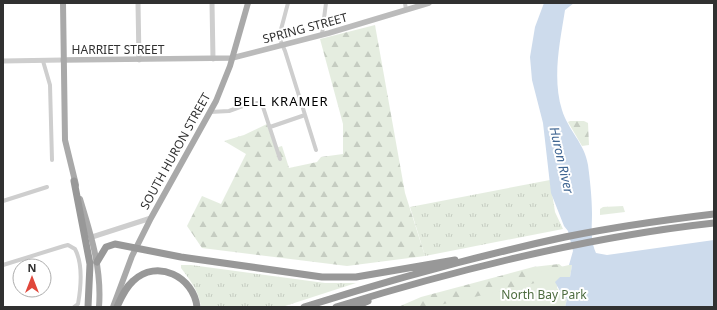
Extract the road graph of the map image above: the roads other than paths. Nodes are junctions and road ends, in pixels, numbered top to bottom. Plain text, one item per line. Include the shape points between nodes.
1 (63, 3) edge
2 (138, 3) edge
3 (212, 3) edge
4 (248, 3) edge
5 (288, 3) edge
6 (326, 3) edge
7 (406, 3) edge
8 (429, 3) edge
9 (406, 10) junction
10 (322, 34) junction
11 (282, 46) junction
12 (232, 58) junction
13 (213, 59) junction
14 (43, 60) junction
15 (63, 60) junction
16 (139, 60) junction
17 (3, 61) edge
18 (210, 112) junction
19 (305, 115) junction
20 (270, 126) junction
21 (316, 150) dead end
22 (280, 159) dead end
23 (52, 160) dead end
24 (74, 181) junction
25 (47, 187) dead end
26 (3, 201) edge
27 (714, 214) edge
28 (151, 218) junction
29 (714, 223) edge
30 (92, 237) junction
31 (137, 248) junction
32 (473, 258) junction
33 (98, 262) junction
34 (3, 265) edge
35 (385, 292) junction
36 (74, 307) edge
37 (88, 307) edge
38 (99, 307) edge
39 (113, 307) edge
40 (117, 307) edge
41 (197, 307) edge
42 (304, 307) edge
43 (336, 307) edge
44 (354, 307) edge

1 - 15 main road
2 - 16 street
3 - 13 street
4 - 12 main road, SOUTH HURON STREET
5 - 11 street via 279,37
6 - 10 street
7 - 9 street
8 - 9 main road, SPRING STREET
9 - 10 main road, SPRING STREET
10 - 11 main road, SPRING STREET
11 - 12 main road, SPRING STREET
11 - 19 street
12 - 13 main road, HARRIET STREET
12 - 18 main road, SOUTH HURON STREET
13 - 16 main road, HARRIET STREET
14 - 15 street, HARRIET STREET
14 - 17 street, HARRIET STREET
14 - 23 street via 50,86
15 - 16 main road, HARRIET STREET
15 - 24 main road via 64,140
18 - 20 street via 229,112 251,103 258,103 263,107
18 - 28 main road, SOUTH HURON STREET
19 - 20 street
19 - 21 street
20 - 22 street
24 - 30 main road
24 - 37 highway via 90,264
25 - 26 street
27 - 32 highway via 565,237
28 - 30 street
28 - 31 main road, SOUTH HURON STREET
29 - 35 highway via 568,247
30 - 33 main road
31 - 32 highway via 322,277 356,277 441,261
31 - 33 highway via 121,244 111,245 104,250
31 - 39 main road, SOUTH HURON STREET
32 - 42 highway
33 - 38 main road
34 - 36 street via 68,245 75,249 80,292 78,304
35 - 43 highway
35 - 44 highway
40 - 41 highway via 132,281 146,272 154,271 171,273 184,280 193,293

